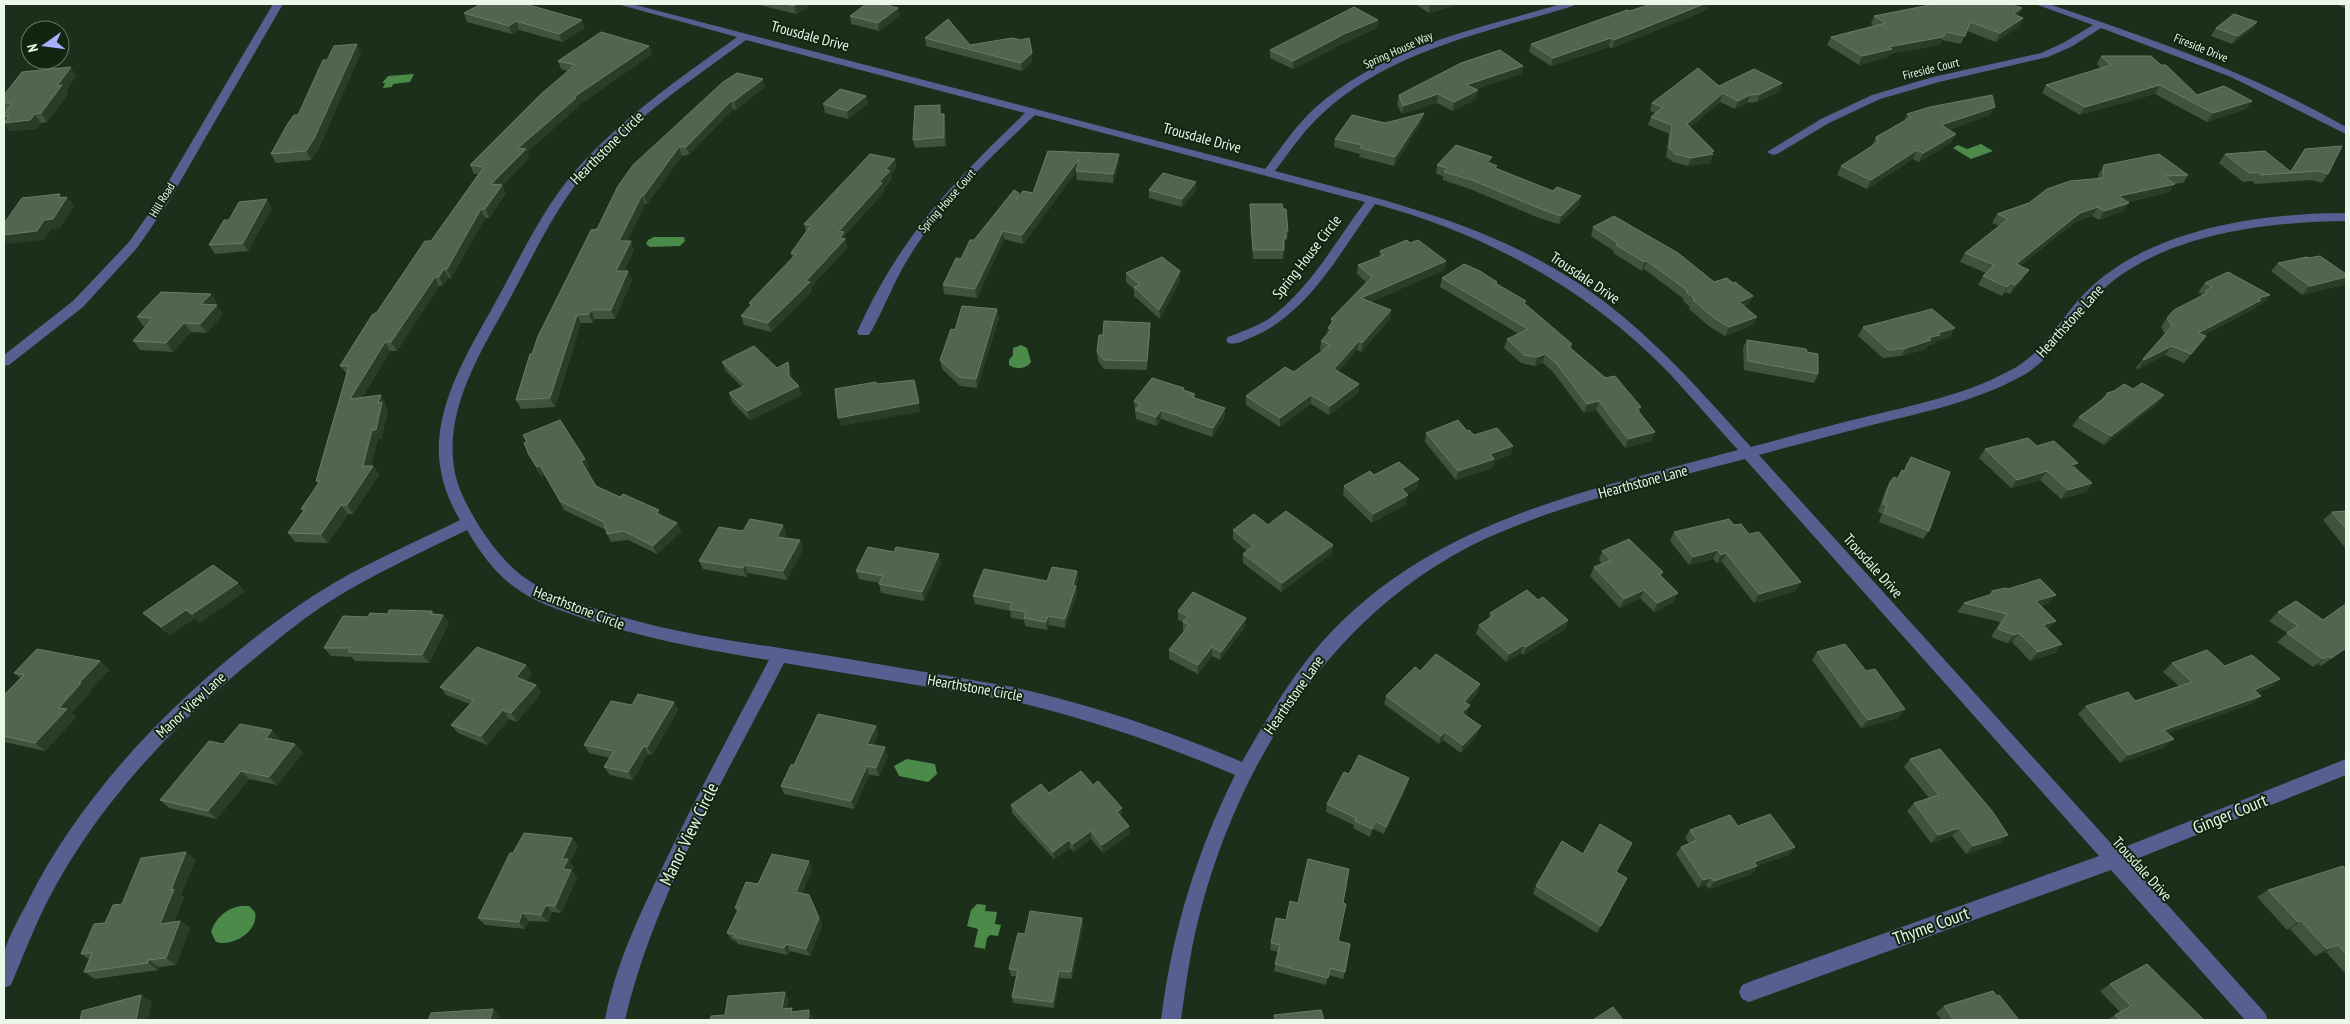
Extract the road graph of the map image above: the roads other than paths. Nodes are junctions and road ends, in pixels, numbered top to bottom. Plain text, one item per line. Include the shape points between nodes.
1 (278, 4) edge
2 (622, 4) edge
3 (1570, 4) edge
4 (2040, 4) edge
5 (2100, 25) junction
6 (745, 36) junction
7 (1033, 111) junction
8 (2346, 131) edge
9 (1773, 152) dead end
10 (1268, 172) junction
11 (1373, 199) junction
12 (2346, 216) edge
13 (864, 332) dead end
14 (1233, 340) dead end
15 (4, 362) edge
16 (1749, 452) junction
17 (468, 523) junction
18 (780, 655) junction
19 (2346, 767) edge
20 (1245, 771) junction
21 (2113, 860) junction
22 (4, 978) edge
23 (1749, 992) dead end
24 (615, 1020) edge
25 (1171, 1020) edge
26 (2258, 1020) edge

1 - 15 street, Hill Road via 160,206 133,245 78,304
2 - 6 street, Trousdale Drive
3 - 10 street, Spring House Way via 1433,47 1355,84 1315,114
4 - 5 street, Fireside Drive
5 - 8 street, Fireside Drive via 2240,77
5 - 9 street, Fireside Court via 2044,55 1937,79 1876,97 1824,121
6 - 7 street, Trousdale Drive
6 - 17 street, Hearthstone Circle via 629,123 586,165 542,226 464,374 447,422 445,452 448,479
7 - 10 street, Trousdale Drive
7 - 13 street, Spring House Court via 930,218 888,283
10 - 11 street, Trousdale Drive
11 - 14 street, Spring House Circle via 1292,304 1270,323
11 - 16 street, Trousdale Drive via 1472,233 1573,286 1667,364
12 - 16 street, Hearthstone Lane via 2270,221 2177,242 2103,283 2047,350 2004,379 1961,396
16 - 20 street, Hearthstone Lane via 1520,518 1464,543 1427,565 1389,591 1330,644 1301,681
16 - 21 street, Trousdale Drive
17 - 18 street, Hearthstone Circle via 516,580 541,595 636,629
17 - 22 street, Manor View Lane via 323,598 254,649 180,713 126,772 73,843 36,904
18 - 20 street, Hearthstone Circle via 1013,694 1065,706 1183,744
18 - 24 street, Manor View Circle via 658,896 628,968
19 - 21 street, Ginger Court
20 - 25 street, Hearthstone Lane via 1223,816 1192,908 1174,988
21 - 23 street, Thyme Court
21 - 26 street, Trousdale Drive

